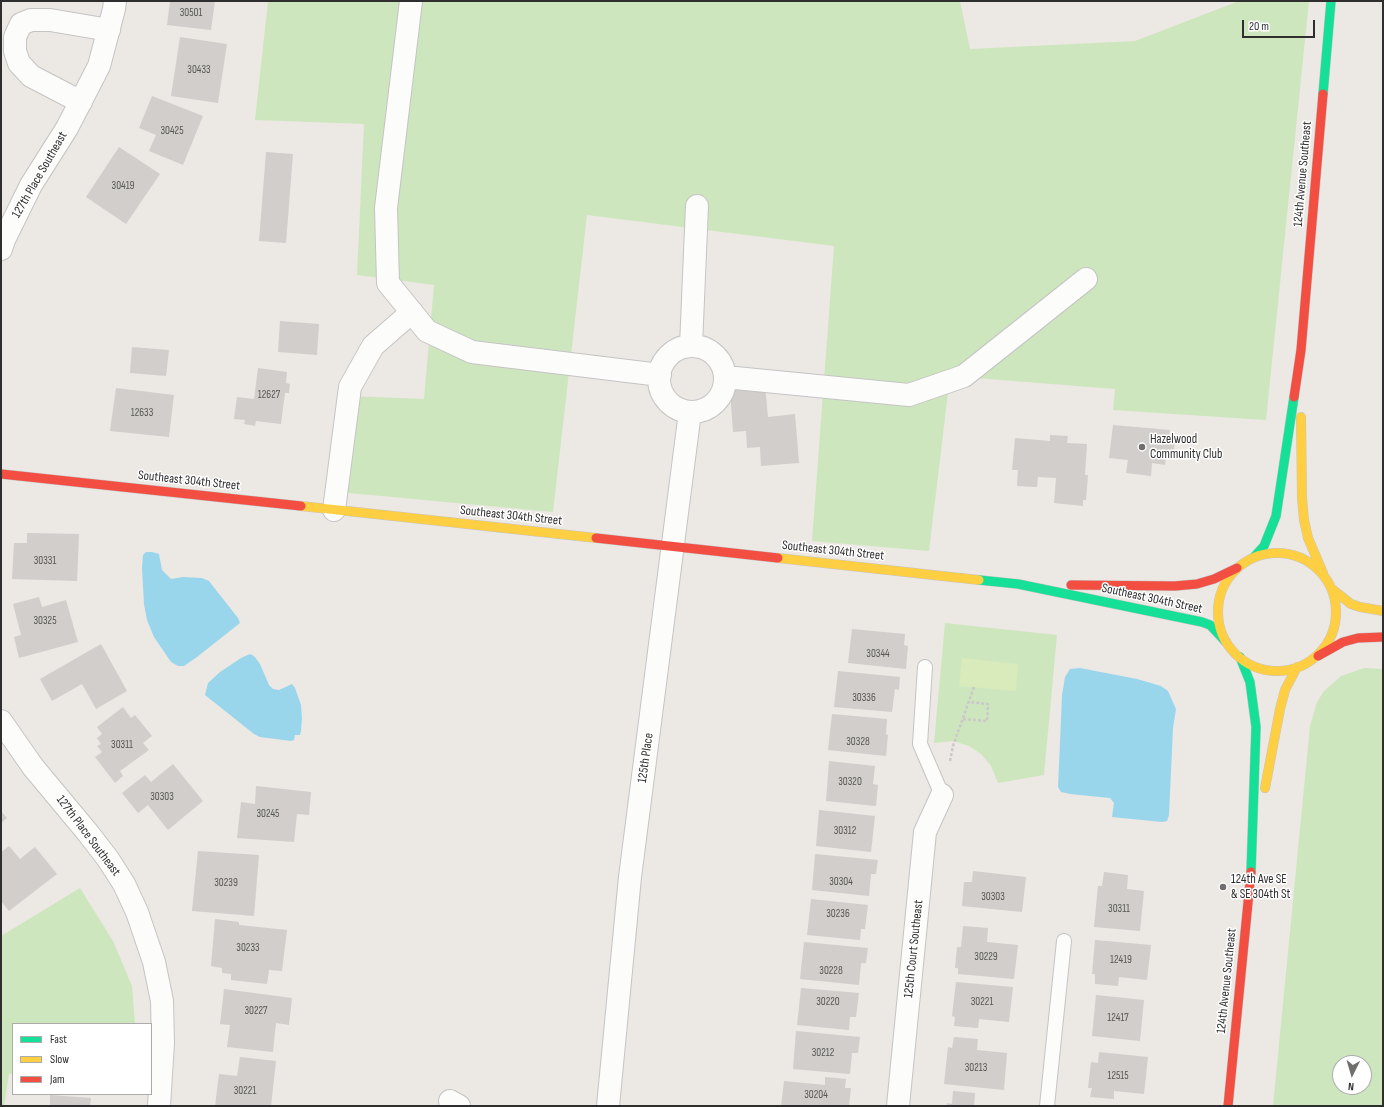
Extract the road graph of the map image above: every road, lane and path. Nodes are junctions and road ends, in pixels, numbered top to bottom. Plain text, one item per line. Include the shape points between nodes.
1 (115, 1) edge
2 (411, 1) edge
3 (1331, 1) edge
4 (108, 30) junction
5 (81, 102) junction
6 (698, 206) dead end
7 (1, 249) edge
8 (1086, 279) dead end
9 (412, 312) junction
10 (691, 346) junction
11 (1301, 350) junction
12 (660, 375) junction
13 (725, 377) junction
14 (690, 412) junction
15 (1, 474) edge
16 (334, 510) junction
17 (674, 547) junction
18 (1254, 557) junction
19 (1238, 567) junction
20 (1323, 573) junction
21 (1018, 584) junction
22 (1332, 590) junction
23 (1383, 612) edge
24 (1383, 636) edge
25 (1226, 642) junction
26 (1240, 657) junction
27 (1315, 657) junction
28 (925, 667) dead end
29 (1297, 667) junction
30 (974, 687) dead end
31 (969, 702) junction
32 (963, 719) junction
33 (1, 721) edge
34 (942, 795) junction
35 (1252, 858) junction
36 (1064, 941) dead end
37 (159, 1106) edge
38 (608, 1106) edge
39 (898, 1106) edge
40 (1048, 1106) edge
41 (1228, 1106) edge

1 - 4 street, 127th Place Southeast
2 - 9 street via 386,208 388,283
3 - 11 street, 124th Avenue Southeast
4 - 5 street, 127th Place Southeast via 99,66
4 - 5 street via 50,20 31,20 21,24 15,37 15,51 19,63 31,76
5 - 7 street, 127th Place Southeast via 31,185
6 - 10 street
8 - 13 street via 964,376 909,395
9 - 12 street via 427,331 472,352
9 - 16 street via 373,346 350,388
10 - 12 street via 676,350 668,356 662,365
10 - 13 street via 707,349 717,356 723,365
11 - 18 street, 124th Avenue Southeast via 1276,516 1264,546
11 - 20 street, 124th Avenue Southeast via 1303,505 1308,538
12 - 14 street via 660,386 664,396 671,404
13 - 14 street via 720,398 711,406
14 - 17 street, 125th Place
15 - 16 street, Southeast 304th Street
16 - 17 street, Southeast 304th Street
17 - 21 street, Southeast 304th Street
17 - 38 street, 125th Place via 630,877
18 - 19 street
18 - 20 street via 1272,553 1291,554 1308,561
19 - 21 street, Southeast 304th Street via 1214,579 1176,586
19 - 25 street via 1225,583 1219,602 1219,623
20 - 22 street
21 - 25 street, Southeast 304th Street via 1202,622 1210,625
22 - 23 street via 1351,604
22 - 27 street via 1337,608 1335,626 1327,643
24 - 27 street via 1343,642
25 - 26 street
26 - 29 street via 1257,667 1277,671
26 - 35 street, 124th Avenue Southeast via 1250,682 1256,727
27 - 29 street
28 - 34 lane via 920,744
29 - 35 street, 124th Avenue Southeast via 1285,690 1280,709
30 - 31 path
31 - 32 path
31 - 32 path via 988,704 987,721
32 - 34 path via 953,746
33 - 37 street, 127th Place Southeast via 33,767 108,859 124,884 137,912 154,962 162,1001 163,1043
34 - 39 street, 125th Court Southeast via 925,832
35 - 41 street, 124th Avenue Southeast
36 - 40 lane

